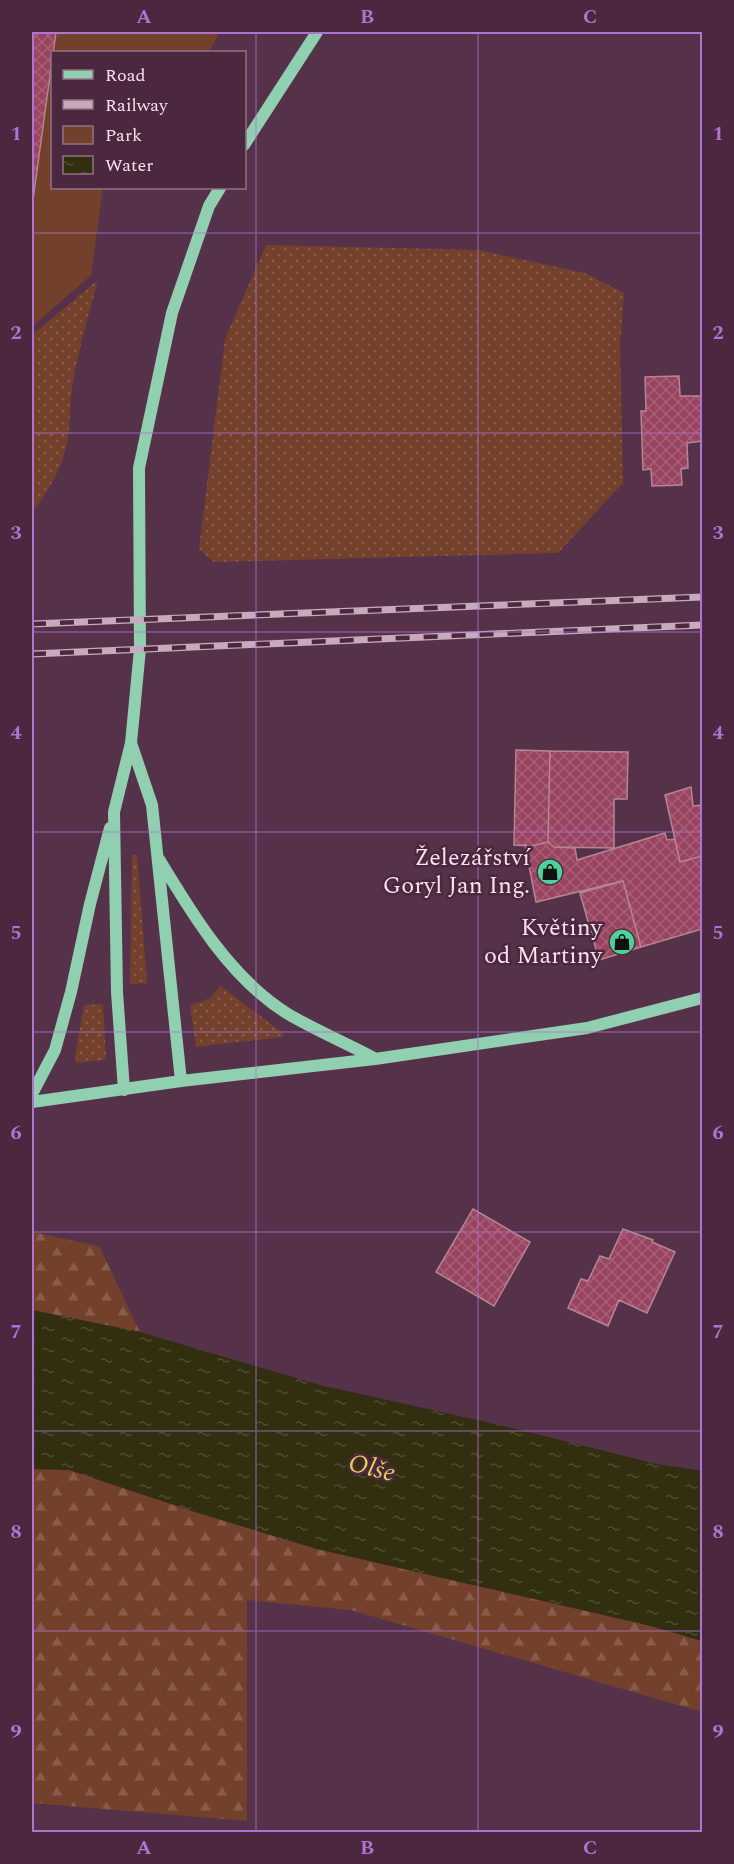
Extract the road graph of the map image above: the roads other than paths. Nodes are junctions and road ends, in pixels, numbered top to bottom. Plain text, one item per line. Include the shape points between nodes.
1 (317, 32) edge
2 (246, 142) edge
3 (219, 189) edge
4 (131, 743) junction
5 (114, 812) junction
6 (157, 856) junction
7 (702, 998) edge
8 (375, 1059) junction
9 (181, 1081) junction
10 (123, 1090) junction
11 (32, 1094) edge
12 (32, 1102) edge

1 - 2 street
3 - 4 street via 209,206 172,313 138,468 140,649
4 - 5 street
4 - 6 street via 152,805
5 - 10 street
5 - 11 street via 55,1050
6 - 8 street via 197,921 231,964 259,991 287,1013
6 - 9 street
7 - 8 street via 587,1028
8 - 9 street
9 - 10 street
10 - 12 street

